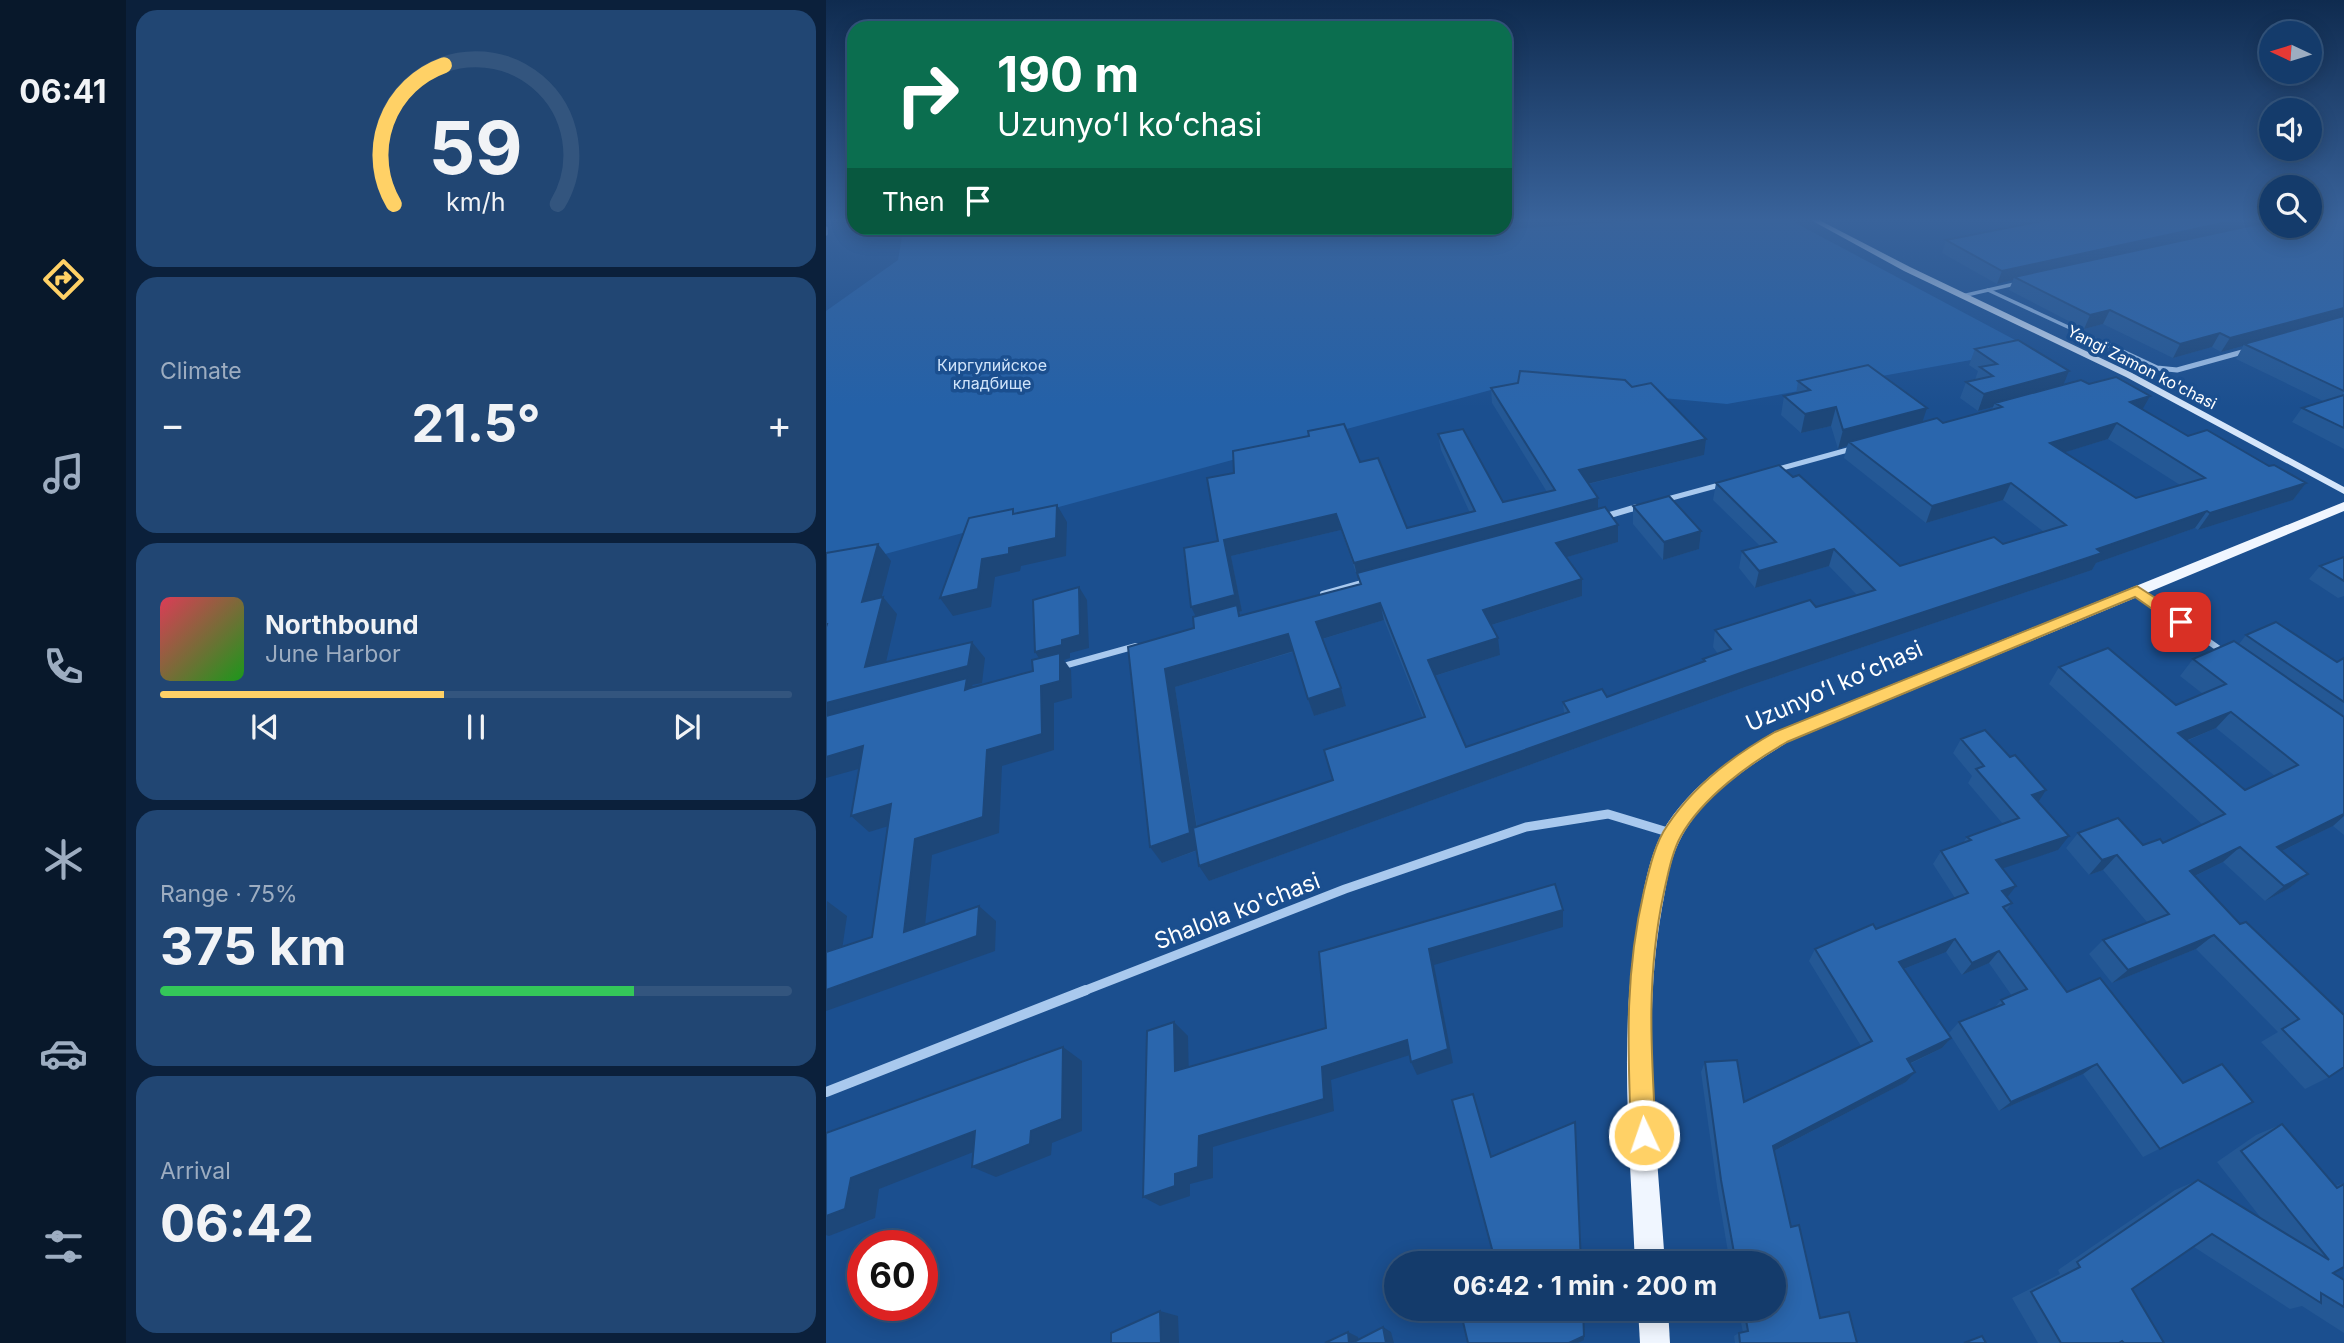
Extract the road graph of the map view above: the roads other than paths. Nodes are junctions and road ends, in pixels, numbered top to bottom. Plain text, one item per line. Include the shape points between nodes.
1 (1934, 282) edge
2 (2025, 282) edge
3 (1988, 290) junction
4 (1962, 296) junction
5 (2254, 348) edge
6 (2129, 375) junction
7 (2115, 379) edge
8 (1864, 446) edge
9 (1772, 471) edge
10 (1733, 481) edge
11 (2344, 491) edge
12 (2344, 506) edge
13 (1591, 520) edge
14 (1377, 579) edge
15 (2137, 590) junction
16 (1315, 596) edge
17 (1150, 642) edge
18 (2235, 661) edge
19 (1045, 671) edge
20 (1672, 833) junction
21 (826, 1092) edge
22 (1649, 1251) edge
23 (1654, 1321) edge
24 (1655, 1343) edge

1 - 4 street, Yangi Zamon ko'chasi
2 - 3 street
3 - 4 street
3 - 5 street via 2157,368 2176,370
4 - 6 street, Yangi Zamon ko'chasi
6 - 7 street
6 - 11 street, Yangi Zamon ko'chasi
8 - 9 street
10 - 13 street
12 - 15 main road, Uzunyoʻl koʻchasi
14 - 16 street
15 - 18 street
15 - 20 main road, Uzunyoʻl koʻchasi via 1781,737 1721,778 1694,803
17 - 19 street
20 - 21 street, Shalola ko'chasi via 1608,814 1526,827 1345,890
20 - 22 main road, Uzunyoʻl koʻchasi via 1647,921 1640,975 1638,1033
23 - 24 main road

